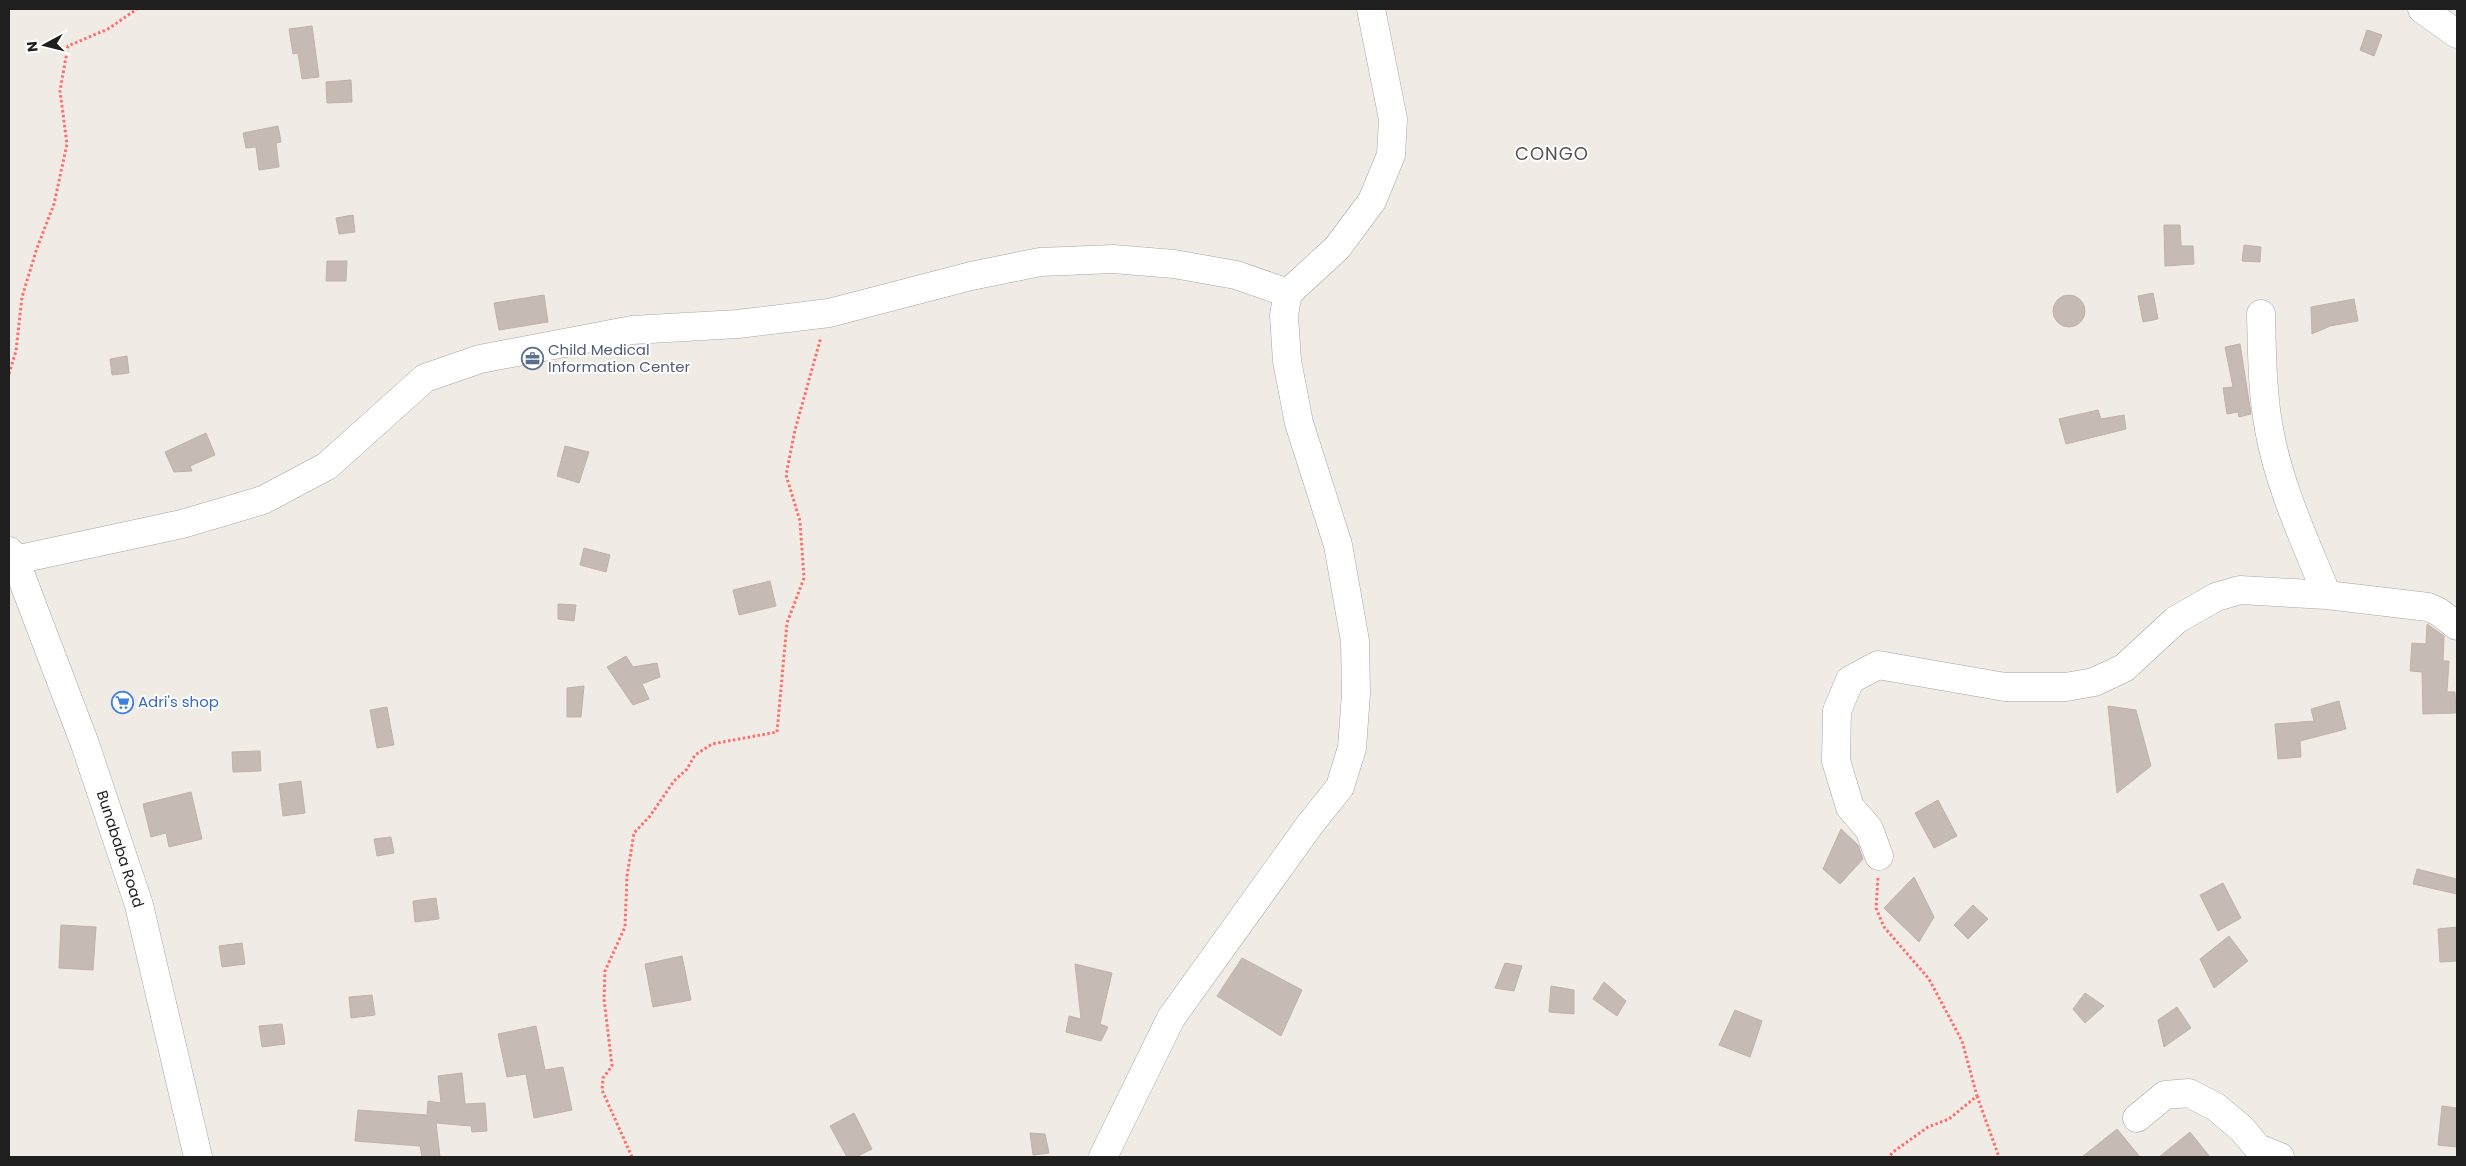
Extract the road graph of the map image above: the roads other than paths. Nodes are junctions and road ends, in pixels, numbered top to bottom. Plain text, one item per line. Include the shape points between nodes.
1 (1371, 9) edge
2 (2422, 9) edge
3 (2457, 34) edge
4 (1288, 293) junction
5 (2262, 314) dead end
6 (12, 556) edge
7 (2327, 595) junction
8 (2457, 626) edge
9 (1879, 856) road end
10 (2137, 1118) dead end
11 (198, 1157) edge
12 (1103, 1157) edge
13 (2280, 1157) edge

1 - 4 street via 1393,119 1391,155 1372,201 1337,248
2 - 3 street
4 - 6 street via 1236,275 1174,264 1113,259 1040,262 971,276 829,313 738,324 632,330 480,359 425,378 327,466 263,500 182,524
4 - 12 street via 1284,315 1287,361 1299,423 1338,545 1355,641 1352,748 1340,787 1171,1018
5 - 7 street via 2263,381 2269,429 2288,496
6 - 11 street, Bunababa Road via 85,744 139,905
7 - 8 street via 2428,607
7 - 9 street via 2240,590 2216,597 2176,620 2124,668 2085,684 2005,687 1878,665 1850,680 1838,712 1836,761 1850,807 1869,829
10 - 13 street via 2165,1095 2189,1092 2216,1107 2258,1148

